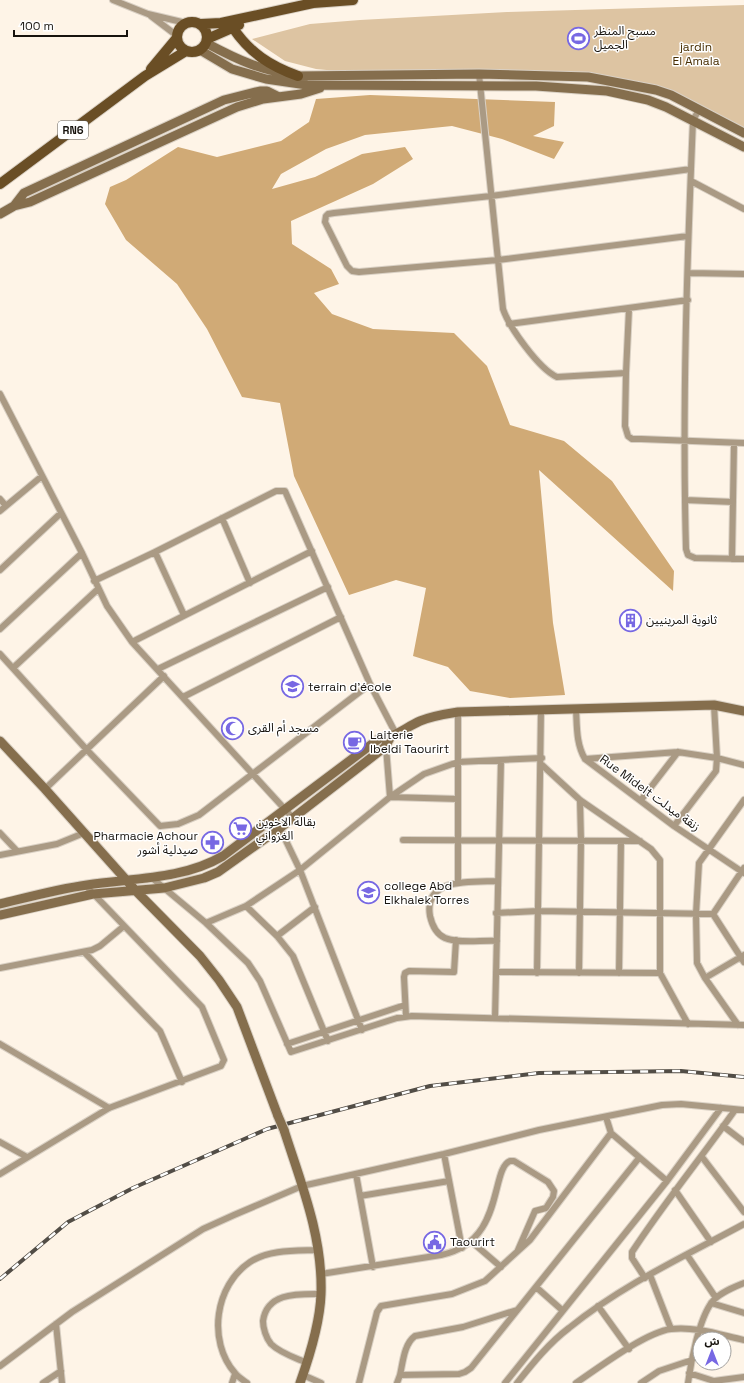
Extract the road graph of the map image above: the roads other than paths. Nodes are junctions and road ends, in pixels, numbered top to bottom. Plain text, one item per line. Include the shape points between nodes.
1 (113, 0) edge
2 (353, 0) edge
3 (313, 1) edge
4 (266, 13) junction
5 (148, 14) junction
6 (186, 23) junction
7 (201, 24) junction
8 (233, 28) junction
9 (176, 37) junction
10 (204, 44) junction
11 (186, 51) junction
12 (479, 74) junction
13 (145, 76) junction
14 (298, 76) junction
15 (479, 85) junction
16 (324, 86) junction
17 (699, 110) junction
18 (694, 120) junction
19 (744, 133) edge
20 (744, 147) edge
21 (691, 169) junction
22 (691, 181) junction
23 (0, 184) edge
24 (491, 196) junction
25 (744, 209) edge
26 (0, 214) edge
27 (688, 236) junction
28 (498, 260) junction
29 (689, 273) junction
30 (744, 274) edge
31 (688, 300) junction
32 (629, 309) junction
33 (509, 324) junction
34 (626, 372) junction
35 (0, 394) edge
36 (3, 406) edge
37 (684, 441) junction
38 (734, 443) junction
39 (744, 443) edge
40 (42, 476) junction
41 (0, 499) edge
42 (685, 500) junction
43 (733, 502) junction
44 (6, 506) junction
45 (0, 511) edge
46 (61, 513) junction
47 (222, 518) junction
48 (312, 551) junction
49 (155, 552) junction
50 (82, 553) junction
51 (732, 559) junction
52 (744, 559) edge
53 (0, 570) edge
54 (94, 580) junction
55 (250, 583) junction
56 (328, 587) junction
57 (98, 588) junction
58 (184, 615) junction
59 (341, 617) junction
60 (0, 629) edge
61 (132, 642) junction
62 (0, 654) edge
63 (12, 668) junction
64 (158, 669) junction
65 (164, 676) junction
66 (370, 684) junction
67 (183, 696) junction
68 (714, 705) junction
69 (576, 709) junction
70 (542, 710) junction
71 (744, 711) edge
72 (458, 712) junction
73 (393, 736) junction
74 (380, 738) junction
75 (0, 741) edge
76 (385, 747) junction
77 (87, 750) junction
78 (678, 752) junction
79 (718, 758) junction
80 (585, 759) junction
81 (501, 760) junction
82 (458, 762) junction
83 (542, 762) junction
84 (744, 765) edge
85 (254, 773) junction
86 (45, 789) junction
87 (390, 796) junction
88 (458, 799) junction
89 (580, 800) junction
90 (641, 800) junction
91 (744, 800) edge
92 (285, 810) junction
93 (292, 817) junction
94 (275, 818) junction
95 (674, 826) junction
96 (280, 828) junction
97 (0, 833) edge
98 (84, 833) junction
99 (403, 840) dead end
100 (458, 840) junction
101 (499, 841) junction
102 (540, 841) junction
103 (581, 841) junction
104 (621, 841) junction
105 (640, 841) junction
106 (709, 849) junction
107 (17, 852) junction
108 (0, 855) edge
109 (300, 870) junction
110 (743, 871) edge
111 (152, 878) junction
112 (126, 880) junction
113 (497, 881) junction
114 (458, 882) junction
115 (85, 885) junction
116 (164, 888) junction
117 (136, 891) junction
118 (93, 894) junction
119 (0, 904) edge
120 (246, 906) junction
121 (315, 907) junction
122 (538, 911) junction
123 (579, 912) junction
124 (620, 912) junction
125 (496, 913) junction
126 (660, 913) junction
127 (696, 914) junction
128 (713, 914) junction
129 (0, 915) edge
130 (206, 923) junction
131 (124, 926) junction
132 (277, 936) junction
133 (456, 940) junction
134 (497, 940) junction
135 (84, 952) junction
136 (743, 958) edge
137 (0, 968) edge
138 (496, 972) junction
139 (537, 972) junction
140 (660, 972) junction
141 (579, 973) junction
142 (619, 973) junction
143 (705, 978) junction
144 (405, 1005) junction
145 (406, 1016) junction
146 (495, 1018) junction
147 (358, 1020) junction
148 (688, 1024) junction
149 (741, 1025) edge
150 (362, 1030) junction
151 (324, 1031) junction
152 (328, 1041) junction
153 (0, 1044) edge
154 (287, 1044) junction
155 (182, 1082) junction
156 (109, 1108) junction
157 (721, 1108) junction
158 (735, 1110) junction
159 (744, 1110) edge
160 (606, 1117) junction
161 (723, 1126) junction
162 (610, 1133) junction
163 (0, 1142) edge
164 (744, 1142) edge
165 (444, 1154) junction
166 (28, 1157) junction
167 (702, 1157) junction
168 (639, 1158) junction
169 (0, 1174) edge
170 (356, 1174) junction
171 (449, 1181) junction
172 (667, 1181) junction
173 (302, 1186) junction
174 (675, 1190) junction
175 (360, 1196) junction
176 (744, 1212) edge
177 (744, 1224) edge
178 (472, 1242) junction
179 (711, 1242) junction
180 (462, 1248) junction
181 (319, 1250) junction
182 (516, 1254) junction
183 (687, 1255) junction
184 (373, 1267) junction
185 (502, 1267) junction
186 (321, 1274) junction
187 (647, 1277) junction
188 (744, 1283) edge
189 (536, 1287) junction
190 (321, 1294) junction
191 (713, 1300) junction
192 (598, 1306) junction
193 (517, 1310) junction
194 (562, 1310) junction
195 (744, 1313) edge
196 (56, 1324) junction
197 (671, 1329) junction
198 (699, 1330) junction
199 (744, 1340) edge
200 (629, 1349) junction
201 (692, 1360) joint
202 (307, 1363) junction
203 (0, 1366) edge
204 (61, 1371) junction
205 (689, 1373) junction
206 (235, 1374) junction
207 (400, 1375) junction
208 (744, 1377) edge
209 (302, 1379) edge
210 (43, 1383) edge
211 (62, 1383) edge
212 (232, 1383) edge
213 (247, 1383) edge
214 (321, 1383) edge
215 (359, 1383) edge
216 (398, 1383) edge
217 (505, 1383) edge
218 (517, 1383) edge
219 (576, 1383) edge
220 (641, 1383) edge
221 (688, 1383) edge

1 - 5 street
2 - 3 main road, RN6
3 - 4 main road, RN6
4 - 7 main road, RN6
4 - 8 main road, RN6
5 - 6 street
5 - 9 street
6 - 7 main road, RN6
6 - 9 main road, RN6 via 178,29
7 - 10 main road via 206,31
8 - 10 main road, RN6
8 - 14 main road via 242,42 259,57 283,71
9 - 11 main road via 178,44
9 - 13 main road, RN6
10 - 11 main road, RN6
10 - 14 street via 241,62 268,71
10 - 16 street via 232,69 266,79
11 - 13 main road, RN6
12 - 14 street
12 - 15 street
12 - 17 street via 573,76 617,82 656,90
13 - 23 main road, RN6
15 - 16 street
15 - 18 street via 549,86 607,91 648,100
15 - 24 street
16 - 26 street via 301,94 277,96 237,107
17 - 18 street
17 - 19 street
18 - 20 street
18 - 21 street
21 - 22 street
21 - 24 street
22 - 25 street
22 - 27 street
24 - 28 street
24 - 28 street via 334,213 326,216 325,222 352,271
27 - 28 street
27 - 29 street
28 - 33 street via 503,309
29 - 30 street
29 - 31 street
31 - 32 street
31 - 37 street
32 - 33 street
32 - 34 street
33 - 34 street via 547,371 557,376
34 - 37 street via 628,436
35 - 36 street
36 - 40 street
37 - 38 street
37 - 42 street
38 - 39 street
38 - 43 street
40 - 44 street
40 - 46 street
41 - 44 street
42 - 43 street
42 - 51 street via 688,555 695,558
43 - 51 street
44 - 45 street
46 - 50 street
46 - 53 street
47 - 48 street via 276,491 285,491
47 - 49 street
47 - 55 street
48 - 55 street
48 - 56 street
49 - 54 street
49 - 58 street
50 - 54 street
50 - 60 street
51 - 52 street
54 - 57 street
55 - 58 street
56 - 59 street
56 - 64 street
57 - 61 street via 116,621
57 - 63 street
58 - 61 street
59 - 66 street
59 - 67 street
61 - 64 street
62 - 63 street
63 - 77 street
64 - 65 street
65 - 67 street
65 - 77 street
66 - 73 street
66 - 85 street
67 - 85 street
68 - 69 street
68 - 71 street
68 - 79 street
69 - 70 street
69 - 80 street, Rue Midelt زنقة ميدلت via 577,738
70 - 72 street
70 - 83 street
72 - 73 street via 436,715
72 - 82 street
73 - 74 street
73 - 76 street
74 - 76 street
74 - 92 street
75 - 86 street
76 - 87 street
76 - 93 street
77 - 85 street via 160,826 191,820
77 - 86 street
78 - 79 street
78 - 80 street
78 - 90 street
79 - 84 street
79 - 95 street via 713,776
80 - 90 street, Rue Midelt زنقة ميدلت
81 - 82 street
81 - 83 street
81 - 101 street
82 - 87 street via 424,774
82 - 88 street
83 - 89 street
83 - 102 street
85 - 92 street
86 - 98 street
87 - 88 street
87 - 109 street
88 - 100 street
89 - 103 street
89 - 105 street
90 - 95 street, Rue Midelt زنقة ميدلت
91 - 106 street
92 - 93 street
92 - 94 street
93 - 96 street
94 - 96 street
94 - 111 street via 211,864
95 - 106 street, Rue Midelt زنقة ميدلت
96 - 109 street
96 - 116 street via 218,872
97 - 107 street
98 - 107 street via 57,844
98 - 112 street
99 - 100 street
100 - 101 street
100 - 114 street
101 - 102 street
101 - 113 street
102 - 103 street
102 - 122 street
103 - 104 street
103 - 123 street
104 - 105 street
104 - 124 street
105 - 126 street via 660,860
106 - 110 street, Rue Midelt زنقة ميدلت
106 - 127 street via 701,858 698,867
107 - 108 street
109 - 120 street
109 - 121 street
110 - 128 street
111 - 112 street
111 - 116 street
112 - 115 street
112 - 117 street
113 - 114 street
113 - 125 street
114 - 133 street via 444,886 436,892 429,911 431,924 437,932 445,938
115 - 118 street
115 - 119 street
116 - 117 street
116 - 130 street
117 - 118 street
117 - 173 street, bridge via 200,956 232,998 284,1130
118 - 129 street
118 - 131 street
120 - 130 street
120 - 132 street
121 - 132 street
121 - 147 street
122 - 123 street
122 - 125 street
122 - 139 street
123 - 124 street
123 - 141 street
124 - 126 street
124 - 142 street
125 - 134 street
126 - 127 street
126 - 140 street
127 - 128 street
127 - 143 street via 696,956
128 - 136 street
130 - 154 street via 253,969
131 - 135 street via 100,946
131 - 155 street via 202,1007 224,1060 221,1066
132 - 151 street via 293,956
133 - 134 street
133 - 144 street via 454,972 405,973
134 - 138 street
135 - 137 street
135 - 155 street via 160,1031
136 - 143 street
138 - 139 street
138 - 146 street
139 - 141 street
140 - 142 street
140 - 148 street
141 - 142 street
143 - 149 street
144 - 145 street
144 - 147 street
145 - 146 street
145 - 150 street
146 - 148 street
147 - 150 street
147 - 151 street
148 - 149 street
150 - 152 street
151 - 152 street
151 - 154 street
152 - 154 street via 293,1052
153 - 156 street
155 - 156 street
156 - 166 street
157 - 158 street
157 - 160 street via 662,1105
157 - 172 street
158 - 159 street
158 - 161 street
160 - 162 street
160 - 165 street via 539,1130
161 - 164 street
161 - 167 street
162 - 168 street
162 - 182 street via 530,1240
163 - 166 street
165 - 170 street
165 - 171 street
166 - 169 street
167 - 174 street
167 - 176 street
168 - 172 street
168 - 189 street
170 - 173 street
170 - 175 street
171 - 175 street
171 - 180 street
172 - 194 street
173 - 181 street
173 - 196 street via 203,1229
174 - 179 street
174 - 187 street via 632,1252 632,1256
175 - 184 street
177 - 179 street
178 - 180 street
178 - 182 street via 492,1210 502,1169 508,1162 514,1161 548,1182 554,1191 546,1208 535,1211
178 - 185 street
179 - 183 street
180 - 184 street
181 - 186 street
181 - 206 street via 286,1251 266,1255 238,1272 227,1286 222,1296 219,1315 220,1338 225,1357
182 - 185 street
183 - 187 street
183 - 191 street
184 - 186 street
185 - 215 street via 484,1281 452,1294 381,1306 377,1312
186 - 190 street
187 - 192 street
187 - 197 street
188 - 191 street
189 - 193 street
189 - 194 street
190 - 202 street
190 - 202 street via 299,1294 275,1300 264,1314 263,1325 271,1344
191 - 195 street
191 - 198 street
192 - 200 street
192 - 218 street via 554,1341
193 - 207 street via 465,1372
193 - 207 street via 463,1327 415,1336 408,1345
194 - 217 street
196 - 203 street
196 - 204 street
197 - 198 street
197 - 200 street via 654,1334
198 - 199 street
200 - 219 street
201 - 205 street
201 - 220 street via 659,1371
202 - 209 street
204 - 210 street
204 - 211 street
205 - 208 street via 714,1381
205 - 221 street
206 - 212 street
206 - 213 street
207 - 216 street
209 - 214 street

